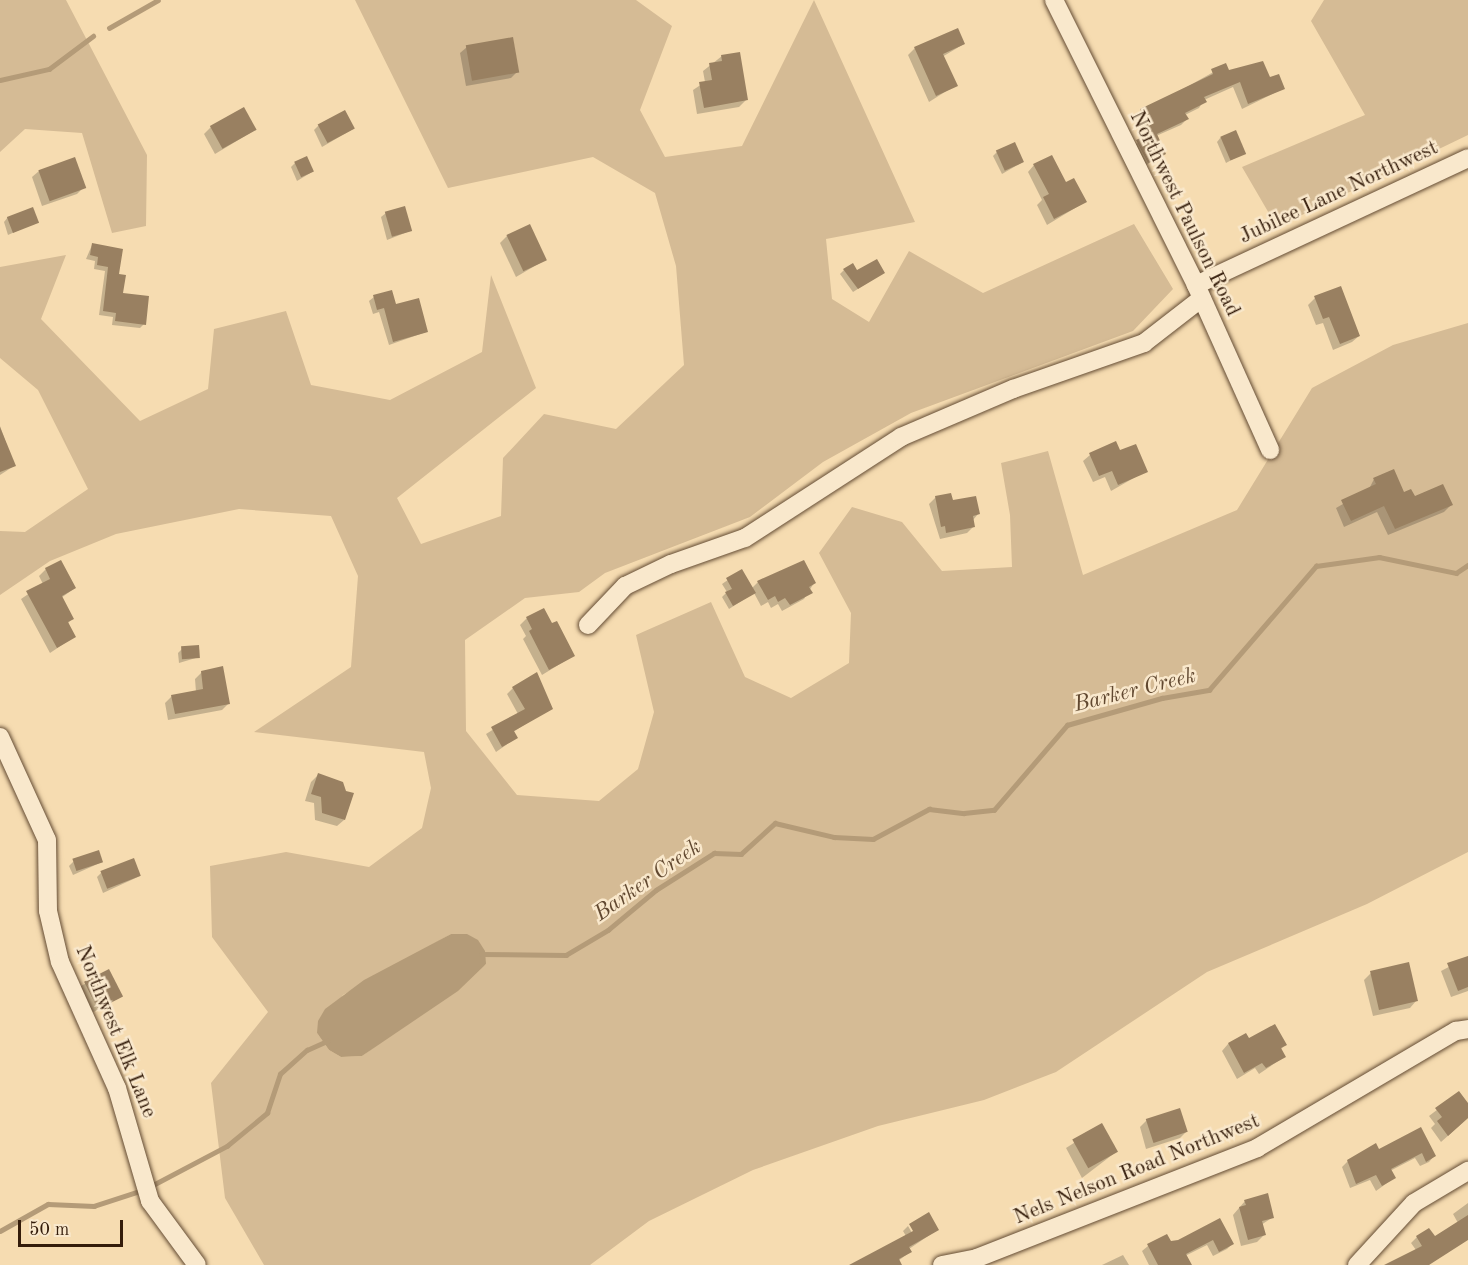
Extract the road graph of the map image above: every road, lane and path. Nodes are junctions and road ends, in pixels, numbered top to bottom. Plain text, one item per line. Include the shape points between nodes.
1 (1054, 0) edge
2 (1468, 158) edge
3 (1199, 292) junction
4 (1270, 450) dead end
5 (588, 626) dead end
6 (0, 737) edge
7 (1468, 1029) edge
8 (1468, 1171) edge
9 (197, 1265) edge
10 (942, 1265) edge
11 (1357, 1265) edge

1 - 3 street, Northwest Paulson Road
2 - 3 street, Jubilee Lane Northwest
3 - 4 street, Northwest Paulson Road
3 - 5 street, Jubilee Lane Northwest via 1140,344 1013,389 901,437 745,538 671,564 625,586
6 - 9 street, Northwest Elk Lane via 47,840 48,911 60,962 117,1088 150,1201
7 - 10 street, Nels Nelson Road Northwest via 1456,1031 1257,1148 977,1258
8 - 11 street via 1414,1203

